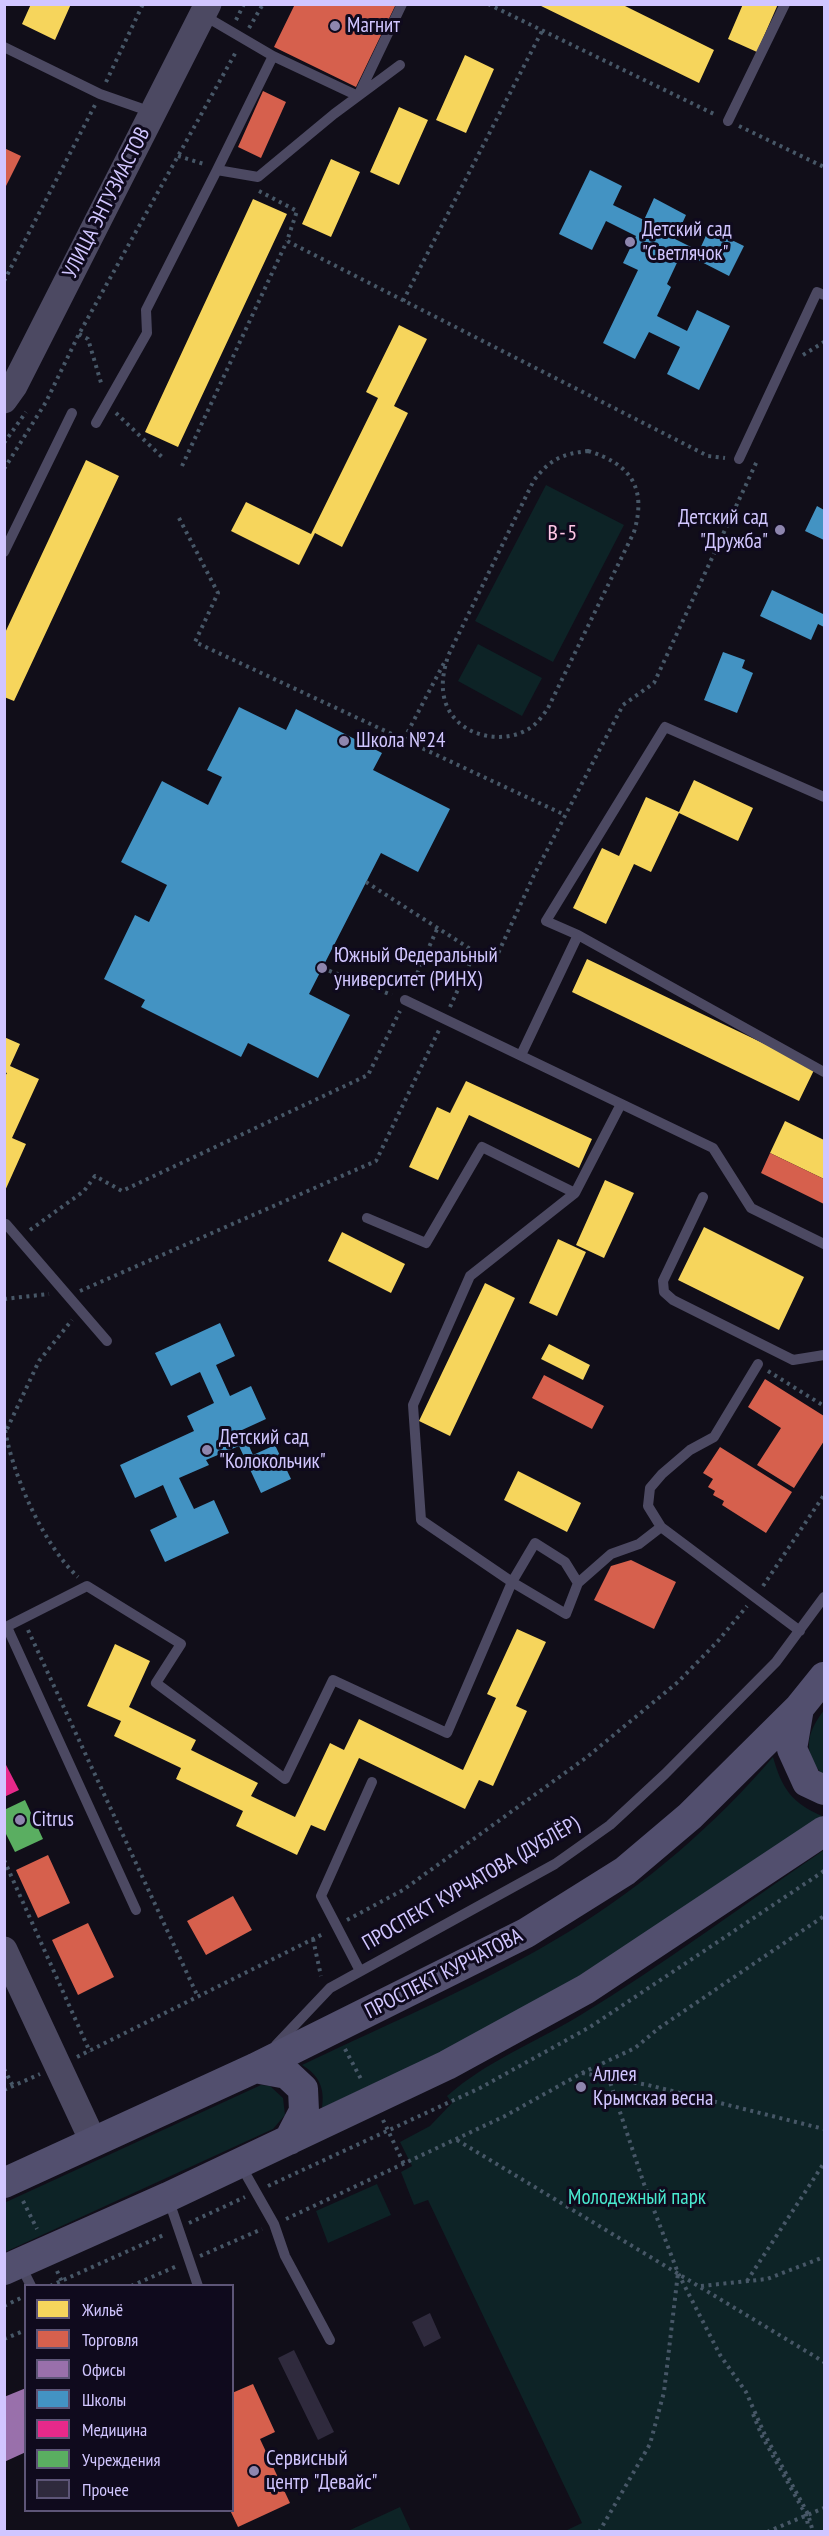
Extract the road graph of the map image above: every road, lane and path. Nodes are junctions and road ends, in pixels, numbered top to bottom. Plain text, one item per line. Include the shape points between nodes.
1 (143, 4) edge
2 (263, 4) edge
3 (402, 4) edge
4 (488, 4) edge
5 (785, 4) edge
6 (201, 8) edge
7 (542, 31) junction
8 (246, 35) dead end
9 (240, 45) dead end
10 (4, 47) edge
11 (273, 56) junction
12 (400, 65) dead end
13 (100, 94) junction
14 (358, 96) junction
15 (140, 108) junction
16 (728, 121) junction
17 (178, 156) junction
18 (825, 167) edge
19 (216, 170) junction
20 (257, 190) dead end
21 (287, 241) junction
22 (4, 281) edge
23 (825, 295) edge
24 (403, 301) junction
25 (825, 342) edge
26 (799, 366) dead end
27 (4, 380) edge
28 (17, 403) edge
29 (72, 413) dead end
30 (96, 423) dead end
31 (4, 443) edge
32 (758, 458) dead end
33 (739, 459) junction
34 (182, 466) dead end
35 (753, 468) junction
36 (4, 469) edge
37 (179, 518) dead end
38 (4, 552) edge
39 (448, 656) junction
40 (404, 739) junction
41 (825, 797) edge
42 (565, 815) junction
43 (366, 882) dead end
44 (438, 927) junction
45 (578, 935) junction
46 (475, 952) junction
47 (322, 968) dead end
48 (405, 1000) junction
49 (444, 1020) junction
50 (521, 1055) junction
51 (825, 1072) edge
52 (621, 1104) junction
53 (575, 1193) junction
54 (703, 1197) dead end
55 (367, 1218) dead end
56 (6, 1224) edge
57 (20, 1240) junction
58 (825, 1244) edge
59 (65, 1293) junction
60 (4, 1299) edge
61 (80, 1310) junction
62 (107, 1341) dead end
63 (824, 1353) edge
64 (758, 1364) joint
65 (825, 1406) edge
66 (4, 1423) edge
67 (5, 1433) edge
68 (825, 1495) edge
69 (661, 1527) junction
70 (512, 1581) junction
71 (578, 1583) junction
72 (87, 1586) junction
73 (755, 1597) junction
74 (825, 1597) edge
75 (23, 1619) junction
76 (6, 1628) edge
77 (800, 1631) junction
78 (825, 1677) edge
79 (799, 1708) junction
80 (372, 1782) dead end
81 (825, 1790) edge
82 (825, 1831) edge
83 (4, 1860) edge
84 (136, 1910) dead end
85 (825, 1916) edge
86 (337, 1926) junction
87 (313, 1939) junction
88 (4, 1950) edge
89 (360, 1971) junction
90 (4, 1979) edge
91 (325, 1994) junction
92 (198, 1997) junction
93 (335, 2029) junction
94 (255, 2068) junction
95 (4, 2069) edge
96 (48, 2071) junction
97 (582, 2073) junction
98 (608, 2076) junction
99 (13, 2086) junction
100 (4, 2090) edge
101 (371, 2100) junction
102 (825, 2129) edge
103 (456, 2139) junction
104 (290, 2140) junction
105 (88, 2143) junction
106 (240, 2163) junction
107 (825, 2163) edge
108 (404, 2164) junction
109 (9, 2182) edge
110 (168, 2198) junction
111 (274, 2224) junction
112 (48, 2251) junction
113 (825, 2257) edge
114 (191, 2259) junction
115 (18, 2273) edge
116 (677, 2273) junction
117 (61, 2280) dead end
118 (747, 2281) junction
119 (54, 2284) edge
120 (135, 2284) edge
121 (197, 2284) edge
122 (700, 2286) junction
123 (24, 2297) edge
124 (4, 2306) edge
125 (24, 2331) edge
126 (4, 2339) edge
127 (330, 2340) dead end
128 (825, 2362) edge
129 (825, 2508) edge
130 (807, 2514) junction
131 (599, 2532) edge
132 (767, 2532) edge
133 (812, 2532) edge

1 - 13 path
2 - 8 path
3 - 14 lane
4 - 7 path
5 - 16 lane
6 - 11 lane
6 - 15 street
6 - 28 street, УЛИЦА ЭНТУЗИАСТОВ via 14,386
7 - 16 path
7 - 24 path
9 - 17 path
10 - 13 lane
11 - 14 lane
11 - 19 lane
12 - 14 lane
13 - 15 lane
13 - 22 path
14 - 19 lane via 258,177
15 - 27 street
16 - 18 path
17 - 19 path
17 - 36 path via 79,334 46,402
19 - 30 lane via 146,310 147,333
20 - 21 path via 297,211
21 - 24 path
21 - 34 path
23 - 33 lane via 817,292
24 - 33 path via 708,456
25 - 26 path via 803,355
28 - 31 path
29 - 38 lane
32 - 35 path
33 - 35 path
35 - 42 path via 654,683 623,705
37 - 40 path via 218,593 195,642
39 - 39 path via 534,480 547,464 566,454 588,451 609,458 627,471 637,491 640,513 634,532 548,708 534,725 515,736 493,738 472,732 454,718 444,699 442,677
39 - 40 path
40 - 42 path
41 - 45 lane via 665,727 546,921
42 - 46 path via 495,960
43 - 44 path
44 - 46 path
44 - 48 path
45 - 50 lane
45 - 51 lane
46 - 49 path
47 - 48 path
48 - 49 lane
48 - 57 path via 368,1075 122,1191 95,1176 84,1191 32,1227
49 - 50 lane
49 - 59 path via 376,1161 82,1291
50 - 52 lane
52 - 53 lane
52 - 58 lane via 713,1148 751,1208
53 - 55 lane via 482,1147 426,1243
53 - 70 lane via 470,1276 413,1406 421,1520
54 - 63 lane via 663,1281 664,1292 793,1360
56 - 57 lane
57 - 59 lane
59 - 60 path
59 - 61 lane
61 - 62 lane
61 - 67 path via 39,1361
64 - 65 path
64 - 69 lane via 714,1437 690,1450 650,1488 648,1506
66 - 67 path
67 - 72 path via 22,1485 44,1533 66,1566
68 - 73 path
69 - 71 lane via 639,1545 611,1554
69 - 73 lane
70 - 71 lane via 566,1614
70 - 71 lane via 535,1543 565,1562
70 - 72 lane via 447,1733 333,1680 285,1779 156,1683 181,1644
72 - 75 lane
73 - 77 lane
73 - 86 path via 678,1682 587,1757 403,1890
74 - 77 lane, ПРОСПЕКТ КУРЧАТОВА (ДУБЛЁР)
75 - 76 lane
75 - 92 path
76 - 84 lane
77 - 89 lane, ПРОСПЕКТ КУРЧАТОВА (ДУБЛЁР) via 776,1662 610,1825 555,1864
78 - 79 main road, ПРОСПЕКТ КУРЧАТОВА
79 - 81 main road via 792,1749 807,1782
79 - 93 main road, ПРОСПЕКТ КУРЧАТОВА via 690,1816 626,1870 526,1933
80 - 86 lane via 321,1896
82 - 101 main road via 586,1989 447,2066
83 - 92 path via 90,2052
85 - 97 path via 635,2048
86 - 87 path
86 - 89 lane
87 - 91 path
87 - 92 path
88 - 105 street
89 - 91 lane, ПРОСПЕКТ КУРЧАТОВА (ДУБЛЁР)
90 - 96 street
91 - 94 lane, ПРОСПЕКТ КУРЧАТОВА (ДУБЛЁР)
93 - 94 main road, ПРОСПЕКТ КУРЧАТОВА
93 - 101 path
94 - 104 main road via 287,2074 303,2089 304,2111
94 - 105 main road, ПРОСПЕКТ КУРЧАТОВА
95 - 99 path
96 - 99 path
96 - 105 street
97 - 98 path
97 - 103 path
98 - 102 path
98 - 116 path
99 - 100 path
101 - 104 main road
101 - 108 path
103 - 108 path
103 - 116 path
104 - 106 main road
105 - 109 main road, ПРОСПЕКТ КУРЧАТОВА
106 - 110 main road
106 - 111 lane
107 - 118 path
108 - 111 path
109 - 112 path
110 - 112 main road
110 - 114 lane
111 - 114 path
111 - 127 lane via 285,2256
112 - 115 main road
113 - 118 path via 767,2279
114 - 120 path
114 - 121 lane
116 - 122 path
116 - 130 path via 699,2319 746,2392
116 - 131 path via 664,2392 650,2444
117 - 119 path
118 - 122 path
122 - 128 path
123 - 124 path
125 - 126 path
129 - 130 path
130 - 132 path
130 - 133 path

